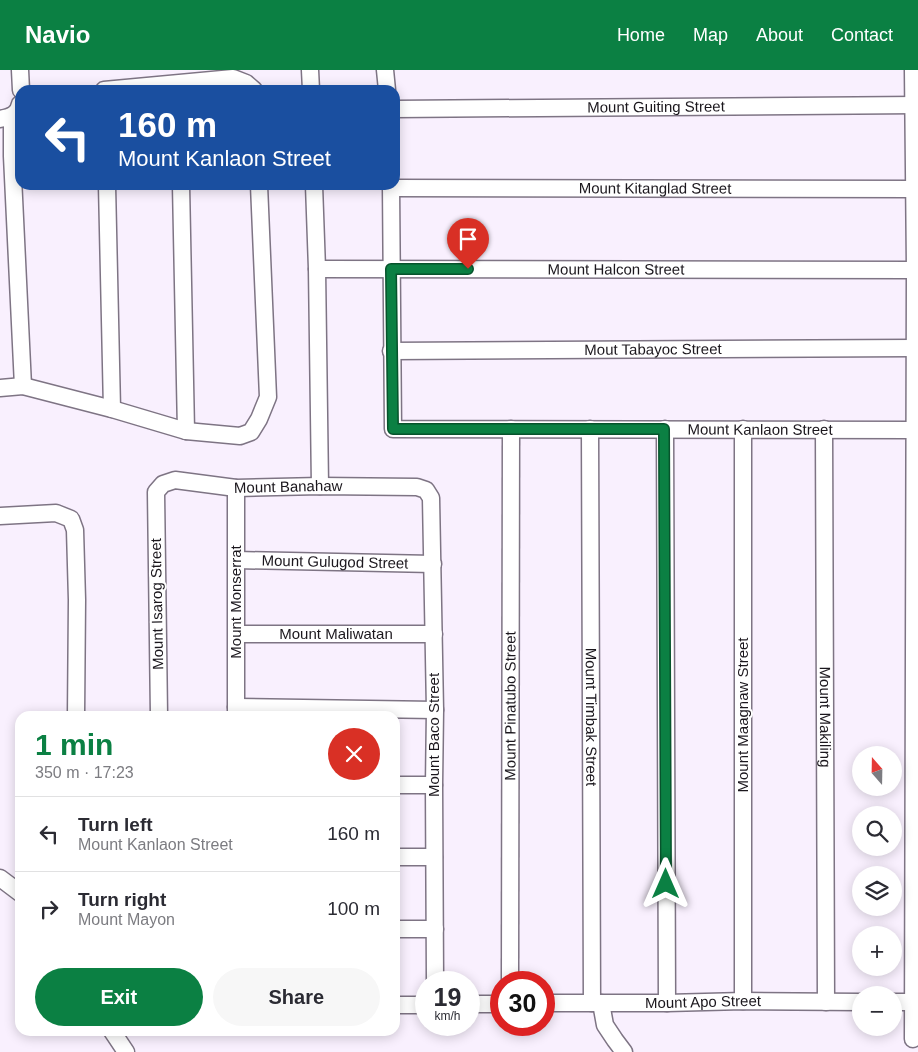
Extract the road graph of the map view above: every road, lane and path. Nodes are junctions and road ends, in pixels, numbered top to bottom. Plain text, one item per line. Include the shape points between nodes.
1 (20, 70) edge
2 (310, 70) edge
3 (386, 70) edge
4 (913, 70) edge
5 (21, 85) edge
6 (191, 85) edge
7 (248, 85) edge
8 (310, 85) edge
9 (387, 85) edge
10 (916, 105) edge
11 (400, 109) edge
12 (14, 111) edge
13 (400, 186) edge
14 (916, 189) edge
15 (108, 190) edge
16 (181, 190) edge
17 (259, 190) edge
18 (314, 190) edge
19 (391, 190) edge
20 (317, 269) junction
21 (391, 269) junction
22 (915, 270) junction
23 (914, 348) junction
24 (391, 351) junction
25 (23, 386) junction
26 (0, 388) edge
27 (112, 409) junction
28 (511, 429) junction
29 (590, 429) junction
30 (664, 429) junction
31 (743, 430) junction
32 (824, 430) junction
33 (916, 430) edge
34 (186, 431) junction
35 (320, 486) junction
36 (236, 488) junction
37 (426, 490) joint
38 (156, 492) joint
39 (0, 516) edge
40 (237, 560) junction
41 (433, 564) junction
42 (237, 634) junction
43 (434, 634) junction
44 (434, 710) junction
45 (76, 711) edge
46 (159, 711) edge
47 (236, 711) edge
48 (400, 785) edge
49 (434, 785) junction
50 (400, 857) edge
51 (434, 857) junction
52 (0, 878) edge
53 (15, 889) edge
54 (400, 929) edge
55 (435, 929) junction
56 (435, 971) edge
57 (510, 971) edge
58 (743, 1001) junction
59 (826, 1002) junction
60 (852, 1002) edge
61 (902, 1002) edge
62 (916, 1002) edge
63 (555, 1003) edge
64 (596, 1003) junction
65 (667, 1003) junction
66 (400, 1005) edge
67 (415, 1005) edge
68 (115, 1036) edge
69 (913, 1039) dead end
70 (126, 1052) edge
71 (624, 1052) edge

1 - 5 street
2 - 8 street
3 - 9 street
4 - 10 street
6 - 7 street via 234,78
10 - 11 street, Mount Guiting Street
10 - 14 street
12 - 25 street via 12,156
13 - 14 street, Mount Kitanglad Street
14 - 22 street
15 - 27 street
16 - 34 street
17 - 34 street via 268,397 251,432 240,436
18 - 20 street
19 - 21 street
20 - 21 street, Mount Halcon Street
20 - 35 street
21 - 22 street, Mount Halcon Street
21 - 24 street
22 - 23 street
23 - 24 street, Mout Tabayoc Street
23 - 33 street
24 - 28 street, Mount Kanlaon Street via 393,429
25 - 26 street
25 - 27 street
27 - 34 street
28 - 29 street, Mount Kanlaon Street
28 - 57 street, Mount Pinatubo Street
29 - 30 street, Mount Kanlaon Street
29 - 64 street, Mount Timbak Street
30 - 31 street, Mount Kanlaon Street
30 - 65 street
31 - 32 street, Mount Kanlaon Street
31 - 58 street, Mount Maagnaw Street
32 - 33 street, Mount Kanlaon Street
32 - 59 street, Mount Makiling
33 - 62 street
35 - 36 street, Mount Banahaw
35 - 37 street, Mount Banahaw via 417,487
36 - 38 street, Mount Banahaw via 175,480 163,484
36 - 40 street, Mount Monserrat
37 - 41 street, Mount Baco Street via 432,498
38 - 46 street, Mount Isarog Street
39 - 45 street via 56,513 71,519 75,530 78,600
40 - 41 street, Mount Gulugod Street
40 - 42 street, Mount Monserrat
41 - 43 street, Mount Baco Street
42 - 43 street, Mount Maliwatan
42 - 47 street, Mount Monserrat
43 - 44 street, Mount Baco Street
44 - 47 street
44 - 49 street, Mount Baco Street
48 - 49 street
49 - 51 street, Mount Baco Street
50 - 51 street
51 - 55 street, Mount Baco Street
52 - 53 street
54 - 55 street
55 - 56 street, Mount Baco Street
58 - 59 street, Mount Apo Street
58 - 65 street, Mount Apo Street
59 - 60 street, Mount Apo Street
61 - 62 street
62 - 69 street
63 - 64 street, Mount Apo Street
64 - 65 street, Mount Apo Street
64 - 71 street, Mount Timbak Street via 605,1025
66 - 67 street
68 - 70 street

